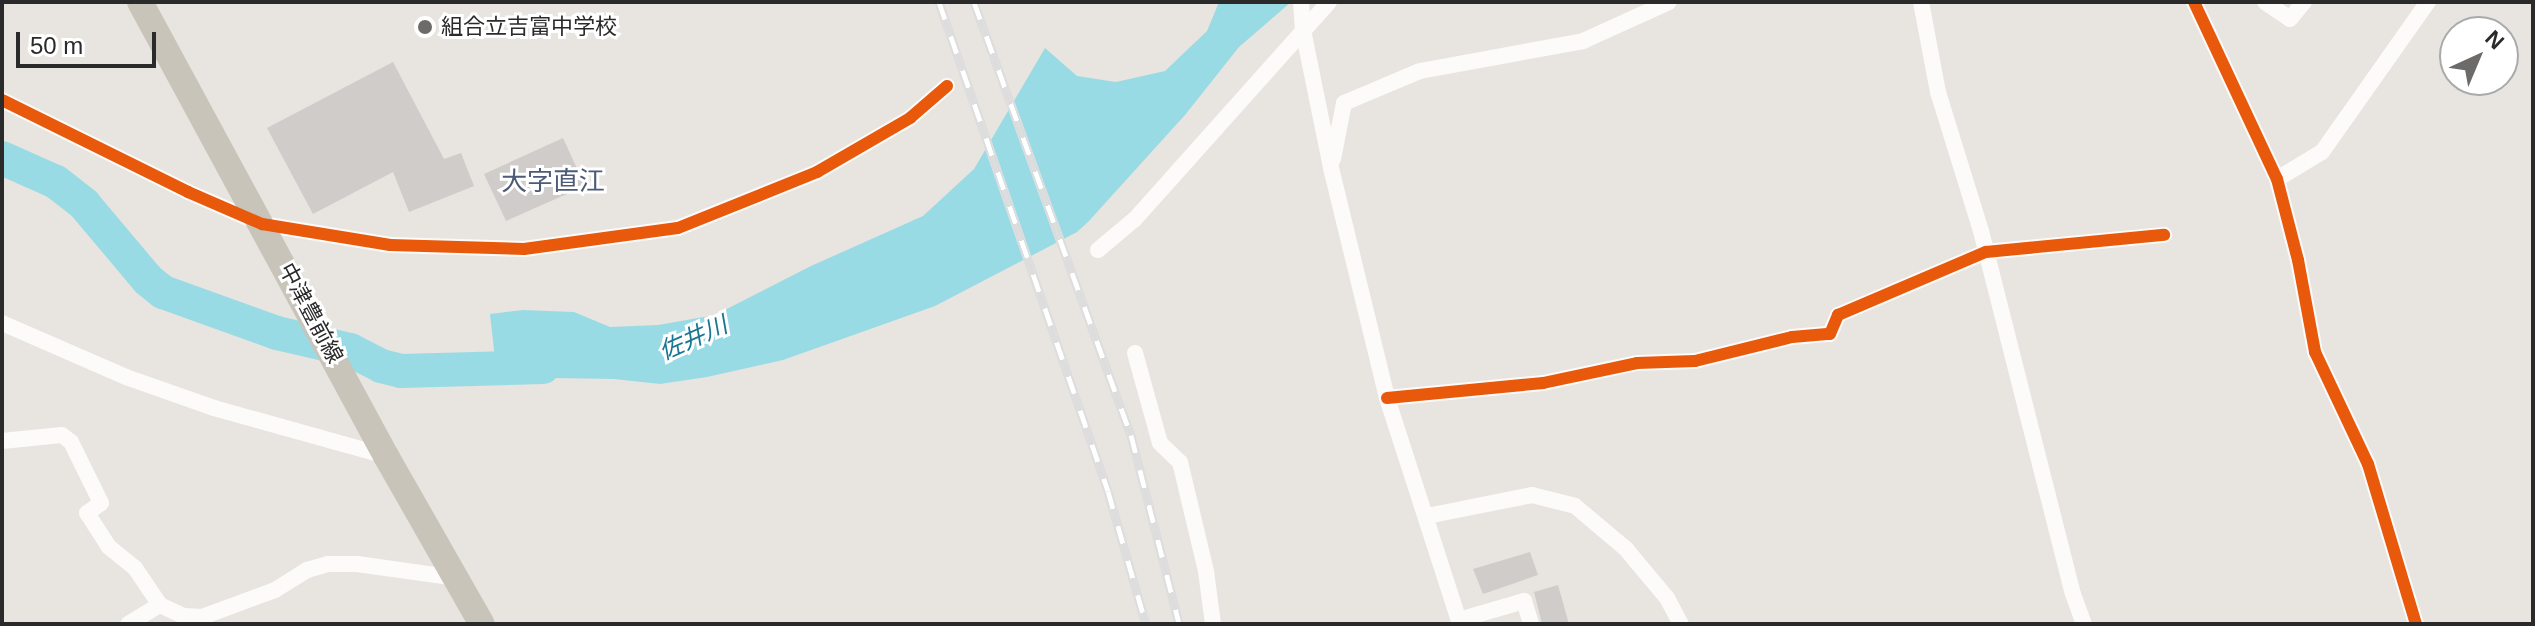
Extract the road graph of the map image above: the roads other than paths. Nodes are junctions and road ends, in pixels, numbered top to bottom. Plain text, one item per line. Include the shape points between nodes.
1 (140, 2) edge
2 (1329, 2) edge
3 (1669, 2) edge
4 (1921, 2) edge
5 (2194, 2) edge
6 (2265, 2) edge
7 (2304, 2) edge
8 (2428, 2) edge
9 (1302, 6) edge
10 (1303, 30) junction
11 (947, 86) dead end
12 (2, 100) edge
13 (1331, 168) junction
14 (2277, 179) junction
15 (262, 224) junction
16 (2164, 235) dead end
17 (1098, 250) dead end
18 (1986, 252) junction
19 (2, 323) edge
20 (1135, 353) dead end
21 (1387, 398) junction
22 (2, 441) edge
23 (386, 456) junction
24 (1427, 516) junction
25 (456, 578) junction
26 (160, 605) junction
27 (1460, 622) edge
28 (128, 624) edge
29 (482, 624) edge
30 (1213, 624) edge
31 (1531, 624) edge
32 (1681, 624) edge
33 (2084, 624) edge
34 (2416, 624) edge

1 - 15 main road, 中津豊前線
2 - 10 street
3 - 13 street via 1583,41 1420,71 1344,103
4 - 18 street via 1938,92
5 - 14 street
6 - 7 street via 2290,19
8 - 14 street via 2322,152
9 - 10 street
10 - 13 street
10 - 17 street via 1135,219
11 - 15 street via 910,118 817,172 678,228 524,249 390,245
12 - 15 street
13 - 21 street
14 - 34 street via 2315,352 2368,464
15 - 23 main road, 中津豊前線
16 - 18 street
18 - 21 street via 1838,315 1830,334 1543,383
18 - 33 street
19 - 23 street via 214,408
20 - 30 street via 1160,443 1180,462
21 - 24 street
22 - 26 street via 62,435 71,442 101,503 87,513
23 - 25 main road, 中津豊前線
24 - 27 street
24 - 32 street via 1532,495 1575,506 1626,549 1667,598
25 - 26 street via 328,564 202,617
25 - 29 main road, 中津豊前線
26 - 28 street
27 - 31 street via 1524,601

